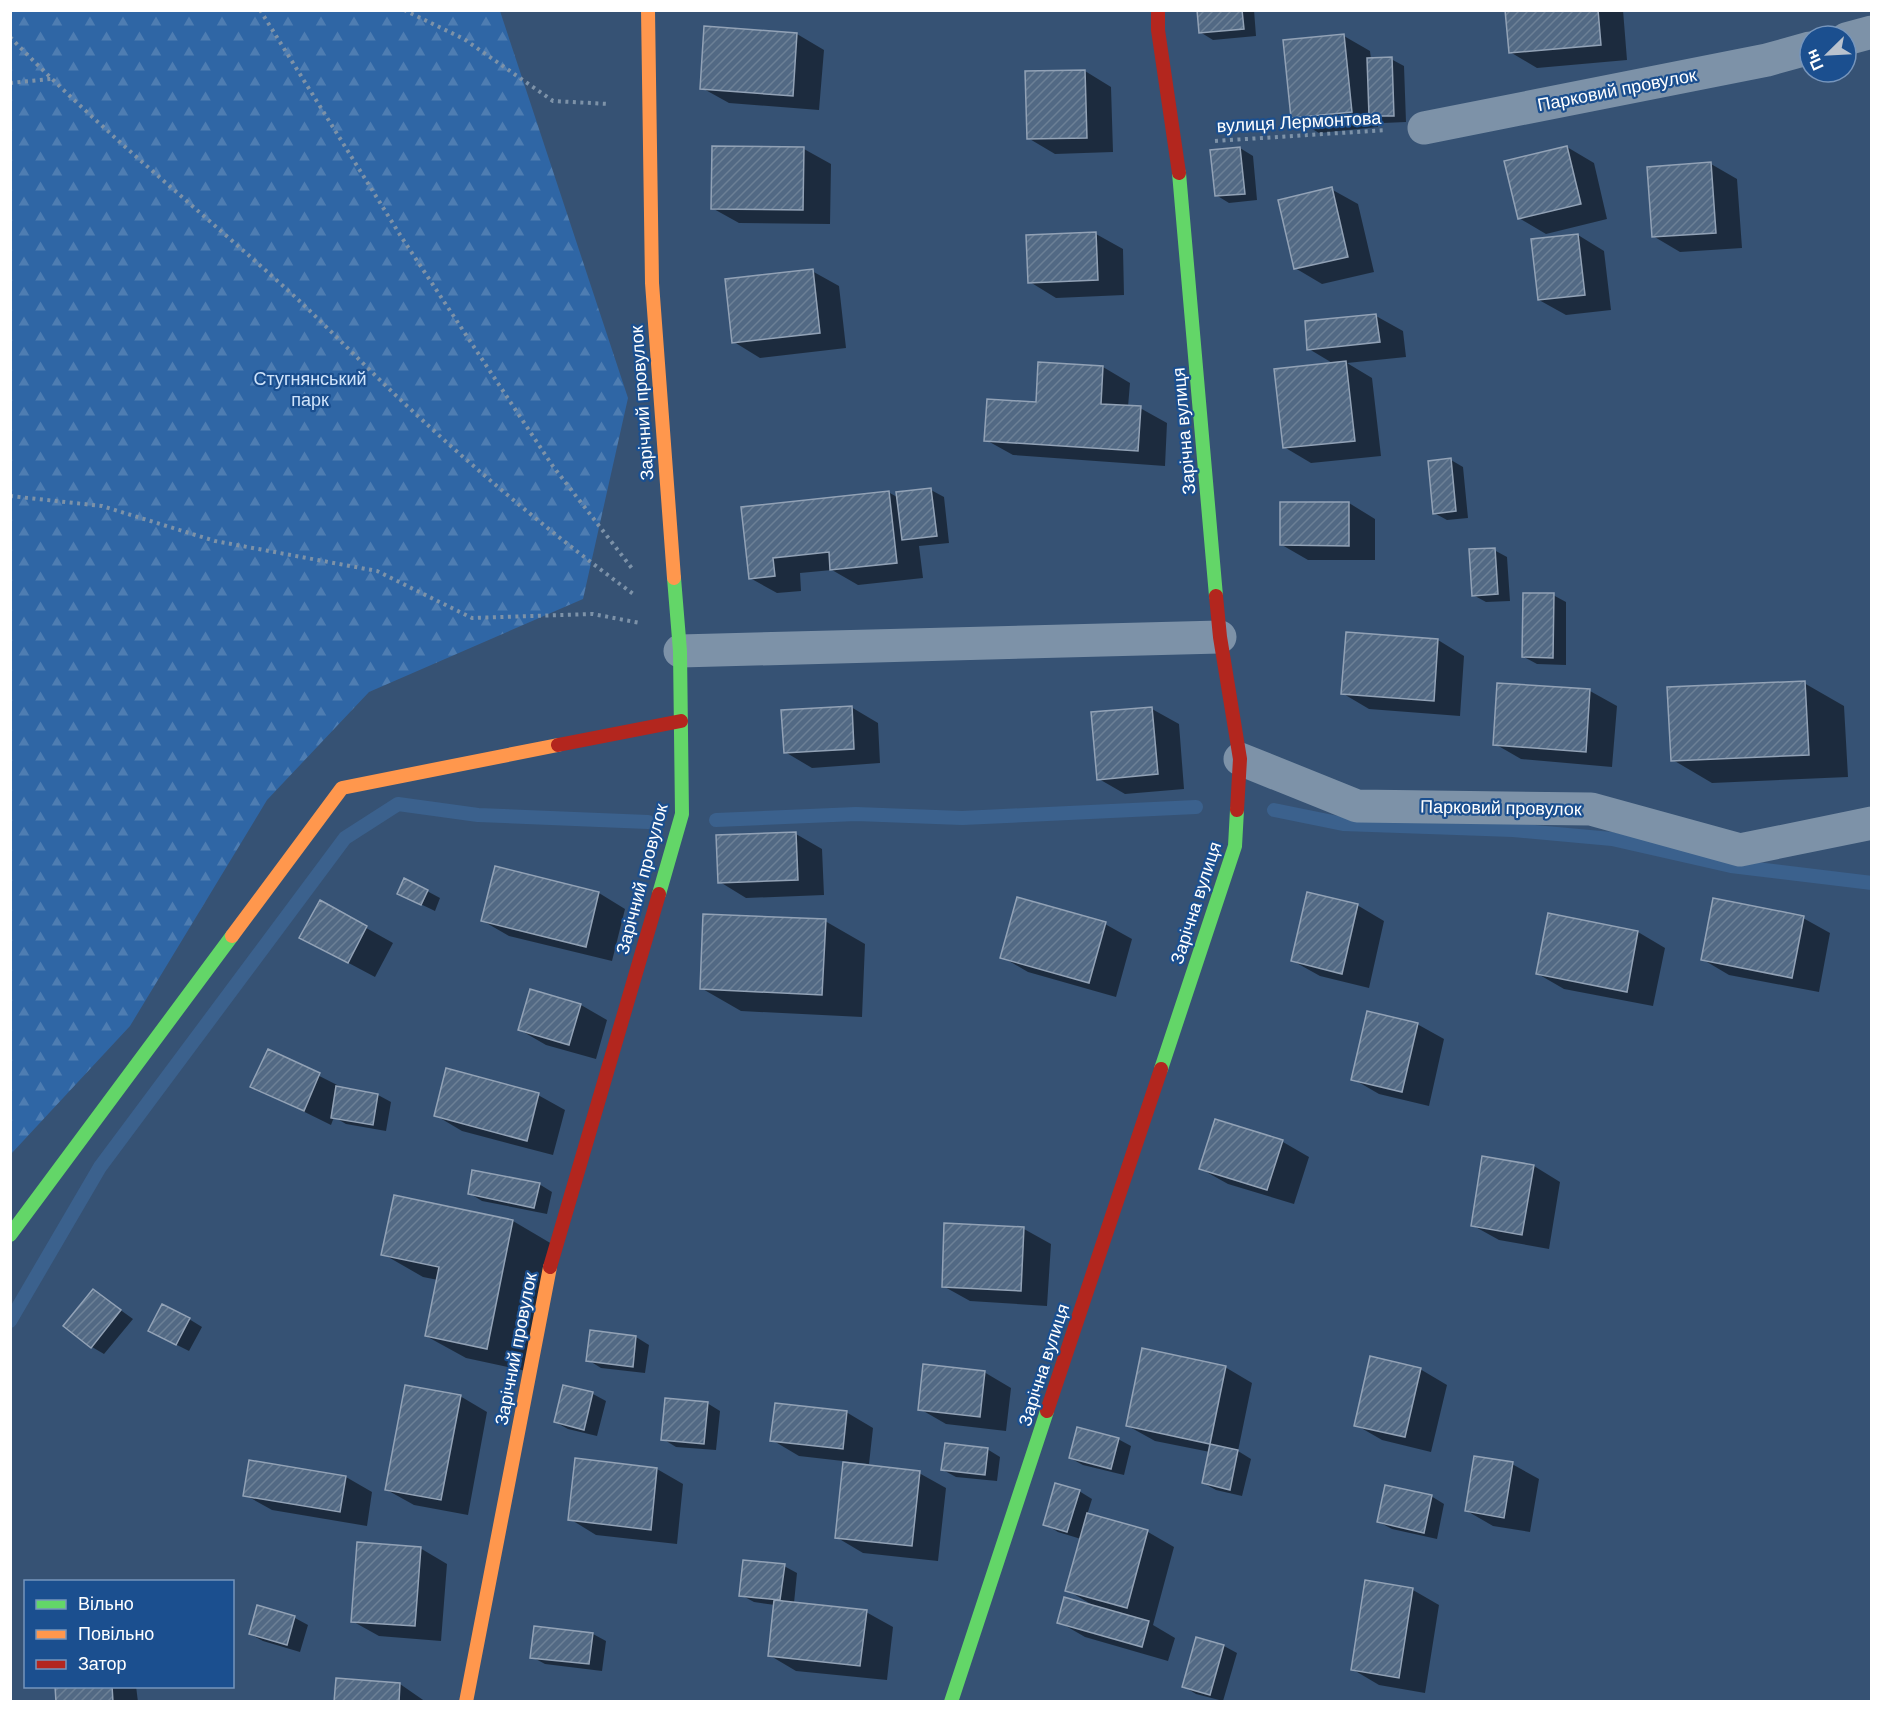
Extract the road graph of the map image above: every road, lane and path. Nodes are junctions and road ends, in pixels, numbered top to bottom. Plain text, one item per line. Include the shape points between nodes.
1 (260, 10) edge
2 (404, 10) edge
3 (648, 10) edge
4 (1158, 10) edge
5 (10, 37) edge
6 (1798, 51) edge
7 (51, 79) junction
8 (10, 83) edge
9 (649, 105) junction
10 (1424, 128) joint
11 (1176, 143) junction
12 (10, 496) edge
13 (640, 578) dead end
14 (678, 636) junction
15 (1220, 637) junction
16 (681, 721) junction
17 (1240, 759) junction
18 (1872, 823) edge
19 (1813, 835) junction
20 (1872, 844) edge
21 (10, 1235) edge
22 (466, 1701) edge
23 (951, 1701) edge

1 - 13 path via 402,238 552,465
2 - 9 path via 464,39 553,101
3 - 9 street, Зарічний провулок
4 - 11 street, Зарічна вулиця
5 - 7 path
6 - 10 street, Парковий провулок
7 - 8 path
7 - 14 path via 175,194 292,294 420,418
9 - 14 street, Зарічний провулок via 652,283
10 - 11 path, вулиця Лермонтова
11 - 15 street, Зарічна вулиця
12 - 14 path via 102,506 215,541 377,571 472,618 593,614
14 - 15 street
14 - 16 street, Зарічний провулок
15 - 17 street, Зарічна вулиця
16 - 21 street via 342,788
16 - 22 street, Зарічний провулок via 682,814 548,1275
17 - 19 street, Парковий провулок via 1357,806 1591,809 1740,850
17 - 23 street, Зарічна вулиця via 1235,846
18 - 19 street, Парковий провулок
19 - 20 street

